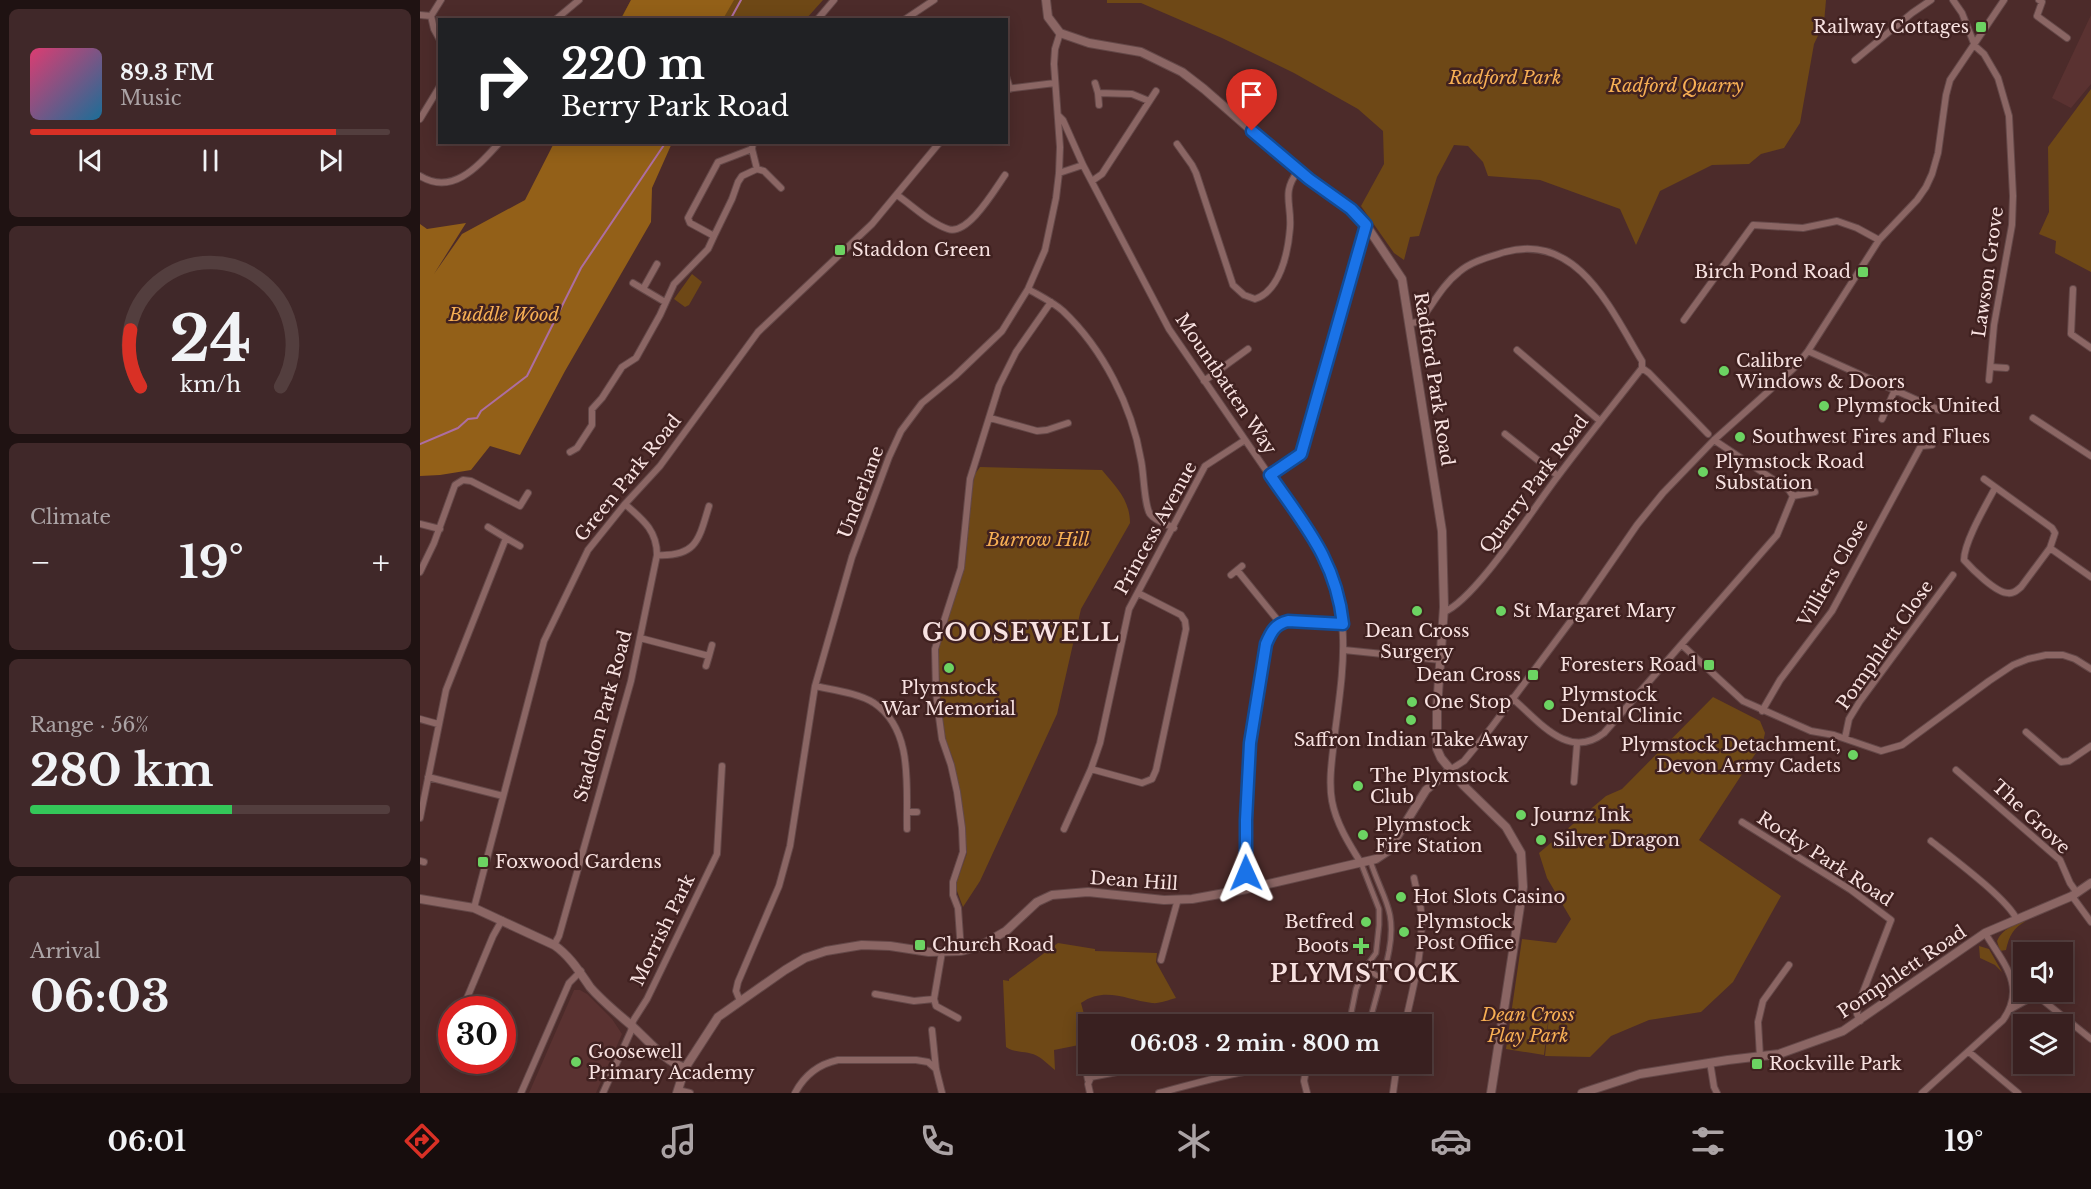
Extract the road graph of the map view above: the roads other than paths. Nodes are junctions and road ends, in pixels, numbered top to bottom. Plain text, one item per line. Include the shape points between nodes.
1 (441, 0) edge
2 (579, 0) edge
3 (834, 0) edge
4 (934, 0) edge
5 (1046, 0) edge
6 (1932, 0) edge
7 (1953, 0) edge
8 (2004, 0) edge
9 (2039, 0) edge
10 (420, 15) edge
11 (431, 16) junction
12 (557, 18) edge
13 (819, 18) edge
14 (907, 18) edge
15 (1060, 33) junction
16 (438, 36) edge
17 (2067, 38) dead end
18 (1975, 46) junction
19 (1855, 60) dead end
20 (1055, 83) junction
21 (1095, 83) dead end
22 (438, 89) edge
23 (1009, 89) edge
24 (1156, 91) dead end
25 (1098, 93) junction
26 (1149, 101) junction
27 (1100, 105) dead end
28 (1058, 115) junction
29 (420, 119) edge
30 (496, 144) edge
31 (938, 144) edge
32 (1177, 144) dead end
33 (752, 146) edge
34 (1083, 165) junction
35 (757, 169) junction
36 (1298, 171) junction
37 (1059, 173) junction
38 (1005, 175) dead end
39 (420, 176) edge
40 (1092, 181) junction
41 (997, 186) junction
42 (781, 188) dead end
43 (1005, 191) dead end
44 (897, 195) junction
45 (1366, 225) junction
46 (714, 236) junction
47 (1879, 240) junction
48 (657, 264) dead end
49 (633, 283) dead end
50 (643, 289) junction
51 (1028, 289) junction
52 (2073, 289) dead end
53 (665, 302) junction
54 (1051, 302) junction
55 (1683, 320) dead end
56 (1411, 324) junction
57 (2091, 348) edge
58 (1248, 349) dead end
59 (1517, 350) dead end
60 (1808, 351) junction
61 (1241, 354) junction
62 (1246, 361) dead end
63 (1991, 367) junction
64 (1642, 368) junction
65 (2006, 368) dead end
66 (1989, 380) dead end
67 (1204, 381) junction
68 (1894, 392) junction
69 (1939, 410) dead end
70 (990, 418) junction
71 (2032, 418) dead end
72 (1882, 419) dead end
73 (1600, 421) junction
74 (1068, 423) dead end
75 (1505, 434) dead end
76 (1708, 434) dead end
77 (1918, 436) dead end
78 (1245, 440) junction
79 (1714, 440) junction
80 (1921, 446) junction
81 (1932, 446) dead end
82 (570, 452) dead end
83 (2091, 456) edge
84 (1270, 475) junction
85 (1558, 476) junction
86 (1984, 479) dead end
87 (1995, 488) junction
88 (1815, 492) dead end
89 (528, 493) dead end
90 (1793, 496) junction
91 (625, 504) junction
92 (709, 506) dead end
93 (420, 524) edge
94 (488, 527) dead end
95 (1174, 528) junction
96 (440, 529) junction
97 (506, 538) junction
98 (520, 546) dead end
99 (2050, 548) junction
100 (657, 555) junction
101 (1237, 570) dead end
102 (420, 572) edge
103 (1953, 575) dead end
104 (2091, 577) edge
105 (1138, 592) junction
106 (1444, 612) junction
107 (1280, 623) junction
108 (1343, 624) junction
109 (640, 638) junction
110 (712, 645) dead end
111 (1682, 645) junction
112 (1344, 650) junction
113 (709, 656) junction
114 (1441, 660) junction
115 (706, 666) dead end
116 (2091, 669) edge
117 (815, 686) junction
118 (1512, 698) junction
119 (1762, 711) junction
120 (420, 719) edge
121 (438, 724) junction
122 (2026, 732) dead end
123 (1845, 738) junction
124 (2036, 741) junction
125 (1576, 744) junction
126 (2091, 746) edge
127 (2030, 747) dead end
128 (722, 766) dead end
129 (1091, 769) junction
130 (1450, 770) junction
131 (1956, 770) dead end
132 (428, 777) junction
133 (1575, 782) dead end
134 (503, 796) junction
135 (907, 812) junction
136 (917, 812) dead end
137 (420, 818) edge
138 (1742, 822) dead end
139 (907, 829) dead end
140 (1064, 829) dead end
141 (1931, 841) dead end
142 (1370, 860) junction
143 (1360, 863) junction
144 (1414, 878) dead end
145 (2091, 883) edge
146 (1247, 890) junction
147 (2075, 894) junction
148 (420, 899) edge
149 (1178, 900) junction
150 (474, 908) junction
151 (502, 920) junction
152 (2017, 920) junction
153 (2091, 922) edge
154 (1985, 933) junction
155 (554, 945) junction
156 (961, 951) junction
157 (942, 952) junction
158 (1161, 960) dead end
159 (1789, 965) dead end
160 (1365, 968) junction
161 (581, 971) junction
162 (1379, 977) junction
163 (2012, 978) joint
164 (875, 993) dead end
165 (468, 996) edge
166 (934, 999) junction
167 (740, 1001) junction
168 (2023, 1002) edge
169 (2045, 1002) edge
170 (2011, 1009) junction
171 (1350, 1014) edge
172 (1372, 1014) edge
173 (1407, 1014) edge
174 (958, 1018) dead end
175 (1860, 1021) junction
176 (632, 1026) junction
177 (932, 1030) dead end
178 (2091, 1039) edge
179 (1969, 1052) junction
180 (1760, 1057) junction
181 (1710, 1062) junction
182 (685, 1068) junction
183 (936, 1069) junction
184 (1087, 1074) edge
185 (1103, 1074) edge
186 (1238, 1074) edge
187 (1305, 1074) edge
188 (1396, 1074) edge
189 (1088, 1080) junction
190 (677, 1091) edge
191 (521, 1093) edge
192 (603, 1093) edge
193 (690, 1093) edge
194 (795, 1093) edge
195 (942, 1093) edge
196 (1089, 1093) edge
197 (1159, 1093) edge
198 (1307, 1093) edge
199 (1393, 1093) edge
200 (1491, 1093) edge
201 (1582, 1093) edge
202 (1717, 1093) edge
203 (1922, 1093) edge
204 (2018, 1093) edge

1 - 11 street
2 - 12 street
3 - 13 street
4 - 14 street
5 - 15 street via 1048,17
6 - 19 street
7 - 18 street, Lawson Grove
8 - 18 street
9 - 17 street via 2042,2 2037,15
10 - 11 street
11 - 16 street
15 - 20 street, Underlane via 1055,50
15 - 36 street, Radford Park Road via 1089,43 1141,52 1182,72
18 - 47 street via 1948,88 1932,174 1917,201
18 - 63 street, Lawson Grove via 1998,78 2009,116 2012,172 2012,225 1994,325
20 - 23 street
20 - 28 street, Underlane
21 - 25 street
22 - 29 street
24 - 26 street
25 - 26 street via 1132,94
25 - 27 street
26 - 40 street via 1102,174
28 - 34 street, Mountbatten Way
28 - 37 street, Underlane
30 - 39 street via 460,179 434,183
31 - 44 street, Green Park Road
32 - 36 street via 1196,174 1233,285 1255,299 1265,296 1281,270 1290,229 1288,189
33 - 35 street
33 - 46 street via 718,162 688,218
34 - 37 street
34 - 40 street, Mountbatten Way
35 - 42 street
35 - 46 street via 738,182
36 - 45 street, Radford Park Road via 1351,209
37 - 51 street, Underlane via 1045,250
38 - 41 street
40 - 67 street, Mountbatten Way via 1169,329
41 - 43 street
41 - 44 street via 966,226 958,230 940,226
44 - 91 street, Green Park Road via 872,224 758,332 660,466
45 - 56 street, Radford Park Road via 1402,279
45 - 84 street via 1301,454
46 - 53 street via 708,249 674,284
47 - 55 street via 1837,221 1803,228 1753,225
47 - 60 street
48 - 50 street
49 - 50 street
50 - 53 street
51 - 54 street
51 - 117 street, Underlane via 1002,331 922,403 901,431 852,557
52 - 57 street via 2071,334
53 - 82 street via 636,358 621,367 592,409 592,425 578,448
54 - 70 street via 1007,368
54 - 95 street via 1080,330 1117,388 1133,426 1146,505 1157,520
56 - 64 street via 1419,322 1446,285 1472,264 1516,249 1554,252 1573,264 1602,294 1642,361
56 - 106 street, Radford Park Road via 1442,531
58 - 61 street
59 - 73 street
60 - 68 street
60 - 79 street
61 - 62 street
61 - 67 street
63 - 65 street
63 - 66 street, Lawson Grove
64 - 73 street, Quarry Park Road
64 - 76 street
67 - 78 street, Mountbatten Way
68 - 69 street
68 - 72 street
70 - 74 street via 1037,431
70 - 156 street via 970,479 961,568 935,649 942,739 963,828 963,852 953,882
71 - 83 street
73 - 85 street, Quarry Park Road
75 - 85 street
77 - 80 street
78 - 84 street, Mountbatten Way
78 - 95 street, Princess Avenue via 1205,466
79 - 90 street
79 - 118 street via 1637,525
80 - 81 street
80 - 119 street, Villiers Close via 1832,612 1780,680
84 - 108 street, Mountbatten Way via 1329,564
85 - 106 street, Quarry Park Road via 1480,580 1452,609
86 - 87 street
87 - 99 street via 2052,528 2055,533
87 - 99 street via 1964,560 2000,591 2009,594 2016,592
88 - 90 street
89 - 96 street via 520,506 463,480 456,485
90 - 111 street via 1777,535
91 - 100 street, Staddon Park Road via 653,532
91 - 134 street, Green Park Road via 588,550 544,641
92 - 100 street via 709,518 694,545 672,555
93 - 96 street
94 - 97 street
95 - 105 street, Princess Avenue
96 - 102 street
97 - 98 street
97 - 121 street via 446,690
99 - 104 street
100 - 109 street, Staddon Park Road
101 - 107 street
103 - 123 street, Pomphlett Close via 1860,701 1849,719
105 - 129 street, Princess Avenue via 1129,609 1108,712
105 - 129 street via 1180,615 1186,629 1156,770 1152,779 1142,783
106 - 114 street, Radford Park Road
107 - 108 street
107 - 146 street via 1266,644 1250,743
108 - 112 street, Mountbatten Way
109 - 113 street
109 - 155 street, Staddon Park Road
110 - 113 street
111 - 119 street via 1729,690
111 - 125 street via 1604,733 1594,741
112 - 114 street
112 - 143 street, Mountbatten Way via 1332,800
113 - 115 street
114 - 130 street, Radford Park Road via 1437,749
116 - 123 street, Pomphlett Close via 2063,655 2046,655 2013,665 1902,746 1881,751
117 - 135 street via 873,703 890,719 906,758
117 - 167 street, Underlane via 790,846 779,886 738,982
118 - 125 street via 1560,738
118 - 130 street via 1464,761
119 - 123 street via 1811,731
120 - 121 street
121 - 132 street
122 - 124 street
124 - 126 street via 2061,762
124 - 127 street
125 - 133 street
128 - 176 street, Morrish Park via 719,846
129 - 140 street, Princess Avenue via 1064,820
130 - 142 street, Dean Hill via 1426,790 1388,851
130 - 200 street, Radford Park Road via 1506,827 1521,853 1523,887
131 - 147 street, The Grove via 2060,860
132 - 134 street
132 - 137 street
134 - 150 street, Green Park Road
135 - 136 street
135 - 139 street
138 - 175 street, Rocky Park Road via 1851,890 1891,920 1858,1005
141 - 152 street via 1996,896
142 - 143 street, Dean Hill
142 - 162 street via 1392,924 1388,957
143 - 146 street, Dean Hill
143 - 160 street via 1378,909 1379,925 1376,953
144 - 173 street via 1421,911 1420,933
145 - 147 street, Pomphlett Road
146 - 149 street, Dean Hill
147 - 152 street, Pomphlett Road
147 - 153 street, The Grove
148 - 150 street
149 - 156 street, Dean Hill via 1088,892 1052,894 1037,902 1006,931
149 - 158 street
150 - 151 street
151 - 155 street
151 - 165 street
152 - 154 street, Pomphlett Road
154 - 163 street
154 - 175 street, Pomphlett Road
155 - 161 street
156 - 157 street, Dean Hill
157 - 166 street
157 - 167 street, Dean Hill via 862,945 826,951 805,958
159 - 180 street via 1763,1001 1758,1022
160 - 162 street
160 - 171 street
161 - 176 street via 602,1000
161 - 191 street via 569,983
162 - 172 street
163 - 170 street
164 - 166 street via 914,1001
166 - 174 street via 936,1006
167 - 182 street, Dean Hill via 718,1017
168 - 170 street
169 - 178 street
170 - 179 street
175 - 180 street, Pomphlett Road via 1812,1044
176 - 182 street
176 - 192 street, Morrish Park
177 - 183 street
179 - 203 street
179 - 204 street
180 - 181 street, Pomphlett Road
181 - 201 street, Pomphlett Road via 1640,1074
181 - 202 street
182 - 190 street, Dean Hill
183 - 194 street via 928,1062 916,1060 838,1060 814,1070
183 - 195 street
184 - 189 street
185 - 189 street
186 - 197 street
187 - 198 street
188 - 199 street
189 - 196 street
190 - 193 street

